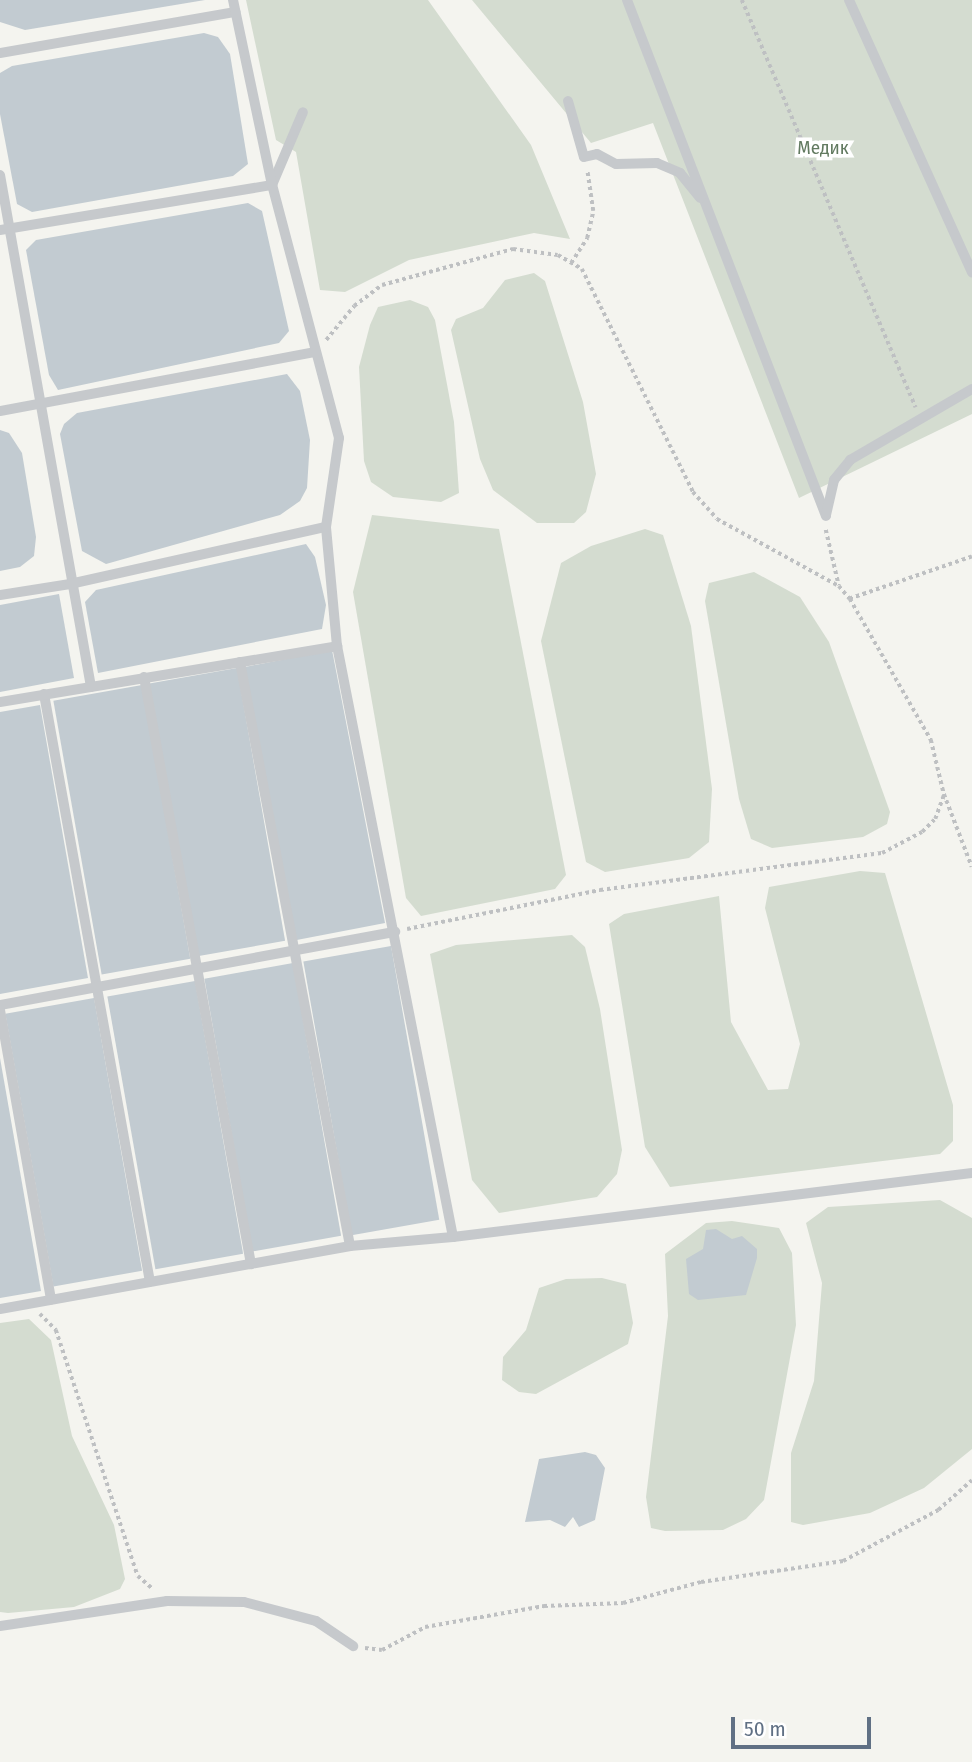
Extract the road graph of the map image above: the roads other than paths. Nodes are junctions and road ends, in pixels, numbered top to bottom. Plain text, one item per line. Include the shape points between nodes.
1 (233, 0) edge
2 (627, 0) edge
3 (849, 0) edge
4 (236, 12) junction
5 (0, 53) edge
6 (568, 101) dead end
7 (303, 112) dead end
8 (0, 175) edge
9 (272, 185) junction
10 (707, 207) junction
11 (5, 229) edge
12 (972, 273) edge
13 (316, 352) junction
14 (972, 388) edge
15 (44, 405) junction
16 (0, 411) edge
17 (326, 527) junction
18 (70, 584) junction
19 (0, 594) edge
20 (337, 646) junction
21 (240, 662) junction
22 (144, 677) junction
23 (91, 687) junction
24 (44, 694) junction
25 (0, 702) edge
26 (395, 932) junction
27 (293, 951) junction
28 (197, 969) junction
29 (97, 988) junction
30 (0, 1008) edge
31 (972, 1173) edge
32 (453, 1237) junction
33 (350, 1246) junction
34 (251, 1264) junction
35 (150, 1282) junction
36 (51, 1300) junction
37 (0, 1309) edge
38 (0, 1626) edge
39 (353, 1646) road end

1 - 4 lane
2 - 10 lane
3 - 12 lane
4 - 5 lane
4 - 9 lane
6 - 10 lane via 584,157 597,154 616,164 657,163 680,173
7 - 9 lane
8 - 11 lane
9 - 11 lane
9 - 13 lane
10 - 14 lane via 826,516 834,480 849,460
11 - 15 lane
13 - 15 lane
13 - 17 lane via 339,438
15 - 16 lane
15 - 18 lane
17 - 18 lane
17 - 20 lane
18 - 19 lane
18 - 23 lane
20 - 21 lane
20 - 26 lane
21 - 22 lane
21 - 27 lane
22 - 23 lane
22 - 28 lane
23 - 24 lane
24 - 25 lane
24 - 29 lane
26 - 27 lane
26 - 32 lane
27 - 28 lane
27 - 33 lane
28 - 29 lane
28 - 34 lane
29 - 30 lane
29 - 35 lane
30 - 36 lane
31 - 32 lane
32 - 33 lane
33 - 34 lane
34 - 35 lane
35 - 36 lane
36 - 37 lane
38 - 39 lane via 167,1601 244,1602 316,1621

